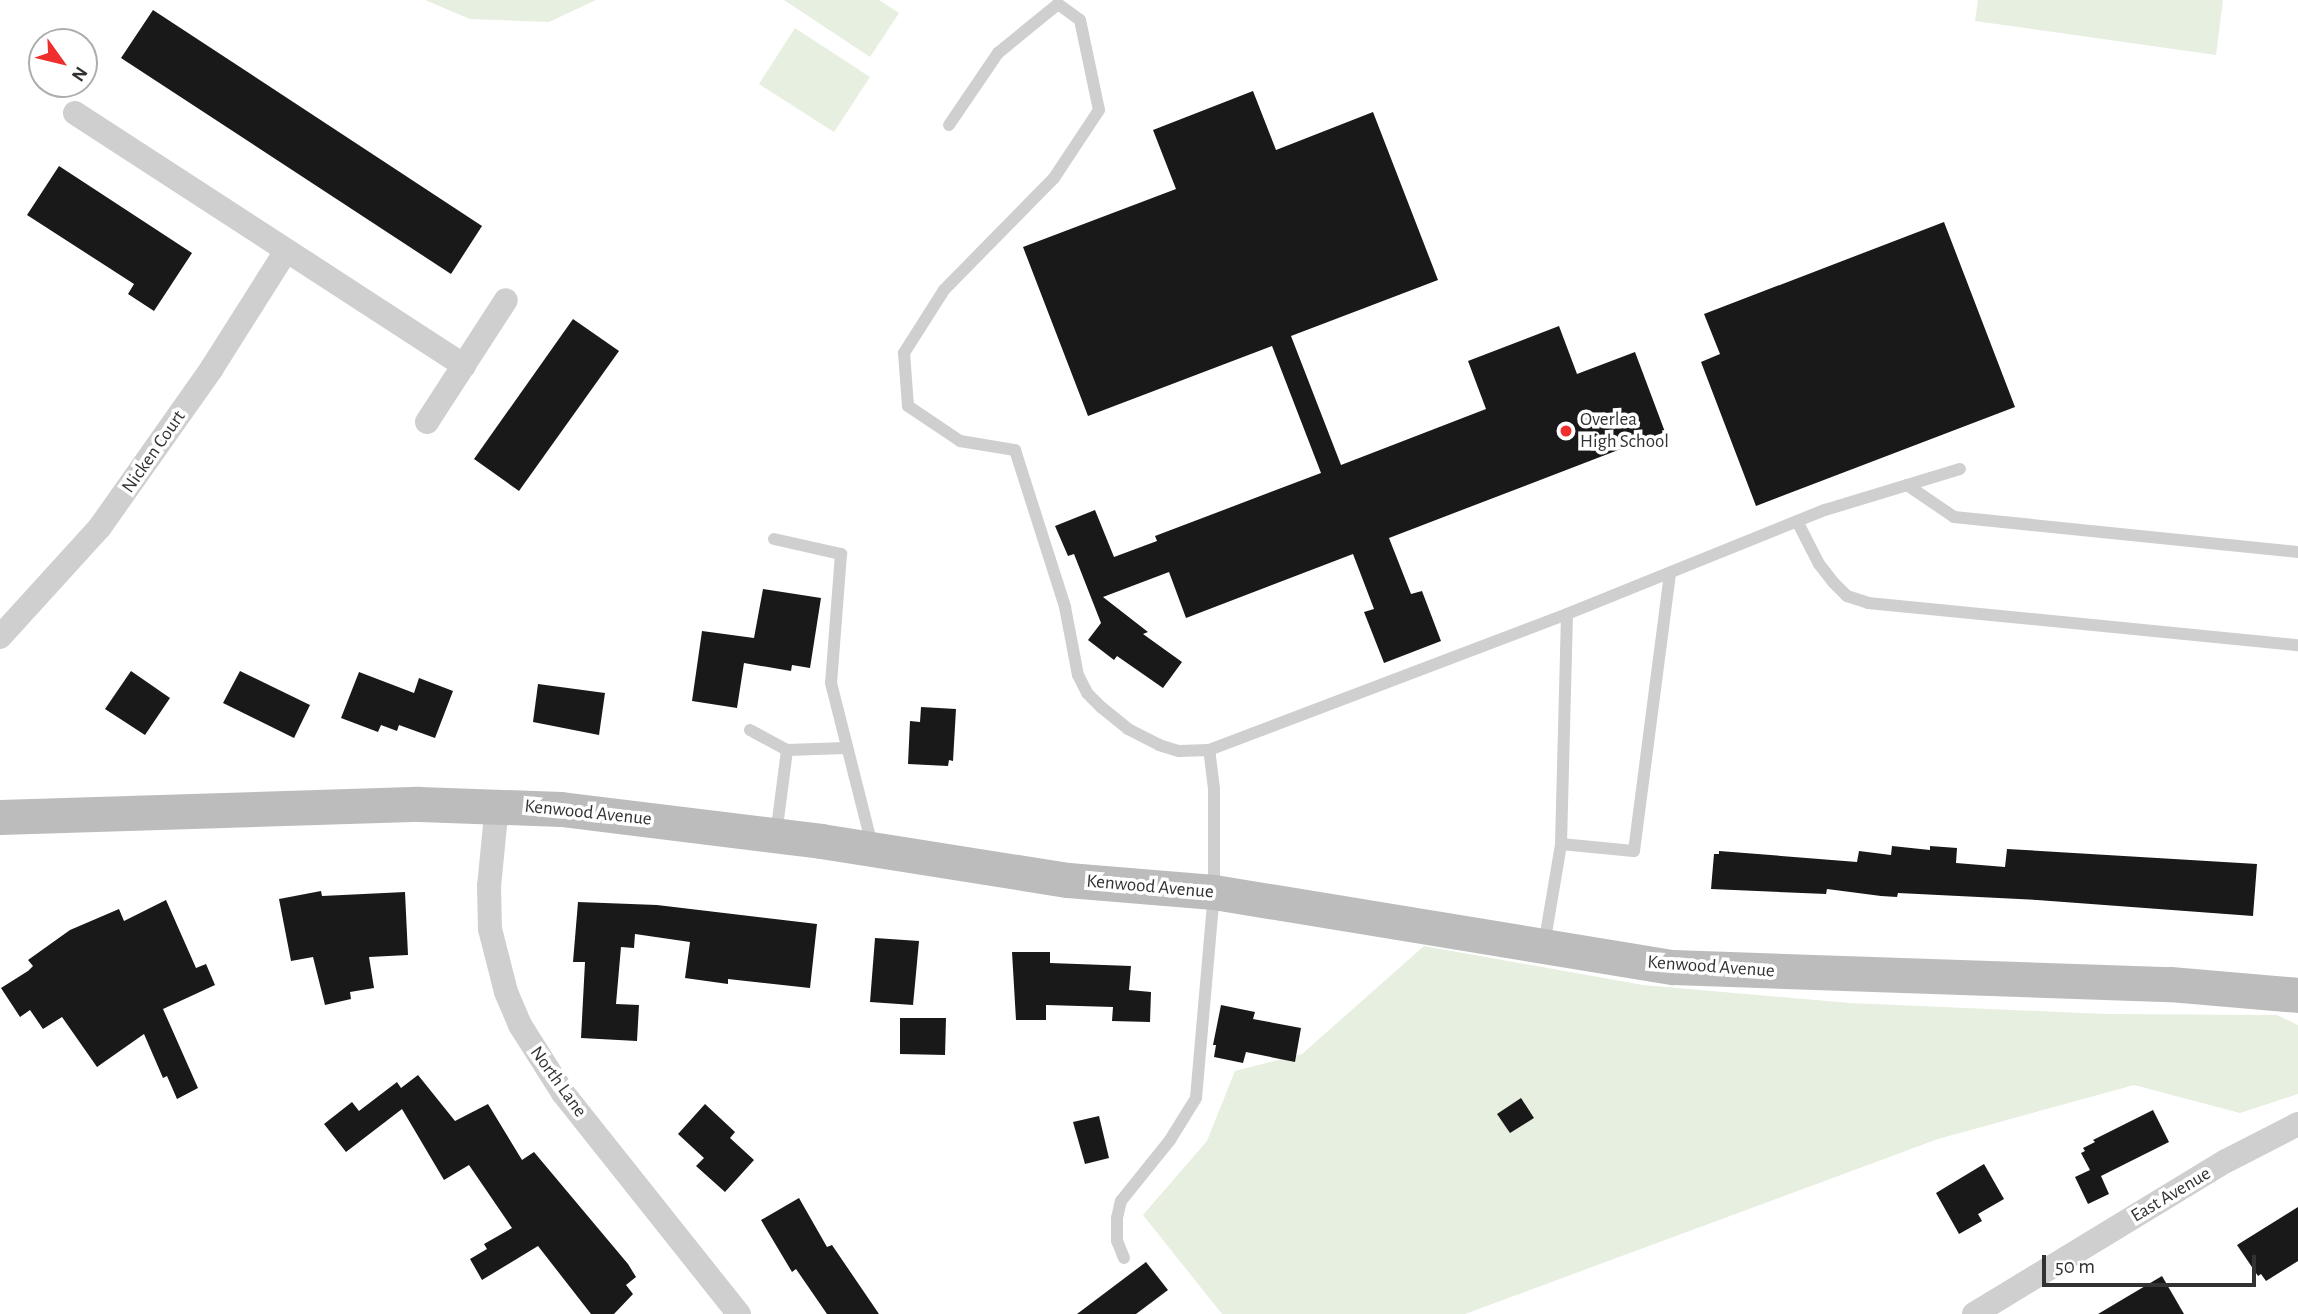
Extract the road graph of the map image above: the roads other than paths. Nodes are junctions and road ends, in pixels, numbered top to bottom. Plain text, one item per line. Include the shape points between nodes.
1 (75, 113) dead end
2 (949, 125) dead end
3 (286, 251) junction
4 (506, 300) dead end
5 (464, 366) junction
6 (427, 422) dead end
7 (1960, 469) dead end
8 (1907, 485) junction
9 (1797, 521) junction
10 (774, 539) dead end
11 (2298, 552) edge
12 (1670, 573) junction
13 (1567, 614) junction
14 (0, 637) edge
15 (2298, 645) edge
16 (750, 730) dead end
17 (846, 748) junction
18 (787, 750) junction
19 (1209, 750) junction
20 (497, 805) junction
21 (0, 817) edge
22 (776, 835) junction
23 (1561, 844) junction
24 (873, 849) junction
25 (1214, 892) junction
26 (1544, 948) junction
27 (2298, 995) edge
28 (2298, 1124) edge
29 (1124, 1258) dead end
30 (739, 1314) edge
31 (1974, 1314) edge

1 - 3 street
2 - 19 lane via 998,53 1058,4 1080,20 1099,110 1054,178 944,290 904,353 908,406 960,441 1015,450 1065,607 1078,675 1087,693 1128,729 1159,745 1179,751
3 - 5 street
3 - 14 street, Nicken Court via 205,379 100,527
4 - 5 street
5 - 6 street
7 - 8 lane
8 - 9 lane
8 - 11 lane via 1954,517
9 - 12 lane
9 - 15 lane via 1833,582 1847,596 1868,603
10 - 17 lane via 841,554 831,683
12 - 13 lane
12 - 23 lane via 1634,851
13 - 19 lane
13 - 23 lane
16 - 18 lane
17 - 18 lane
17 - 24 lane
18 - 22 lane
19 - 25 lane via 1214,789
20 - 21 main road, Kenwood Avenue
20 - 22 main road, Kenwood Avenue
20 - 30 street, North Lane via 489,929 520,1025 563,1093
22 - 24 main road, Kenwood Avenue
23 - 26 lane
24 - 25 main road, Kenwood Avenue via 1068,880
25 - 26 main road, Kenwood Avenue
25 - 29 lane via 1196,1098 1170,1140 1121,1201 1117,1241
26 - 27 main road, Kenwood Avenue via 1673,967 2170,984
28 - 31 street, East Avenue via 2226,1161

